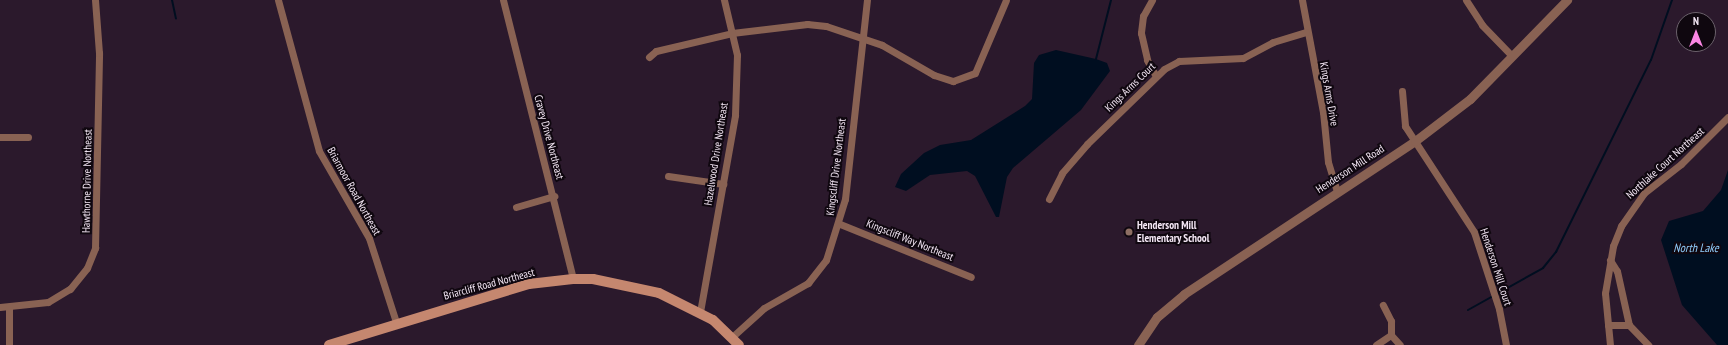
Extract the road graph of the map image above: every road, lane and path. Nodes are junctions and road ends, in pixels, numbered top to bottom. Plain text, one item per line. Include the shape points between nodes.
1 (95, 0) edge
2 (278, 0) edge
3 (503, 0) edge
4 (724, 0) edge
5 (867, 0) edge
6 (1006, 0) edge
7 (1152, 0) edge
8 (1302, 0) edge
9 (1466, 0) edge
10 (1567, 0) edge
11 (1306, 32) junction
12 (732, 33) junction
13 (860, 40) junction
14 (1512, 56) junction
15 (649, 57) dead end
16 (1156, 76) junction
17 (1402, 91) dead end
18 (1728, 117) edge
19 (0, 137) edge
20 (28, 137) dead end
21 (1415, 141) junction
22 (668, 176) dead end
23 (723, 184) junction
24 (1337, 191) junction
25 (554, 196) junction
26 (1049, 199) dead end
27 (516, 207) dead end
28 (840, 224) junction
29 (1610, 260) junction
30 (971, 277) dead end
31 (573, 279) junction
32 (1383, 305) dead end
33 (0, 307) edge
34 (9, 307) junction
35 (700, 312) junction
36 (396, 322) junction
37 (1608, 325) junction
38 (1629, 326) junction
39 (1391, 335) junction
40 (735, 341) edge
41 (1141, 344) edge
42 (9, 345) edge
43 (328, 345) edge
44 (1376, 345) edge
45 (1400, 345) edge
46 (1506, 345) edge
47 (1610, 345) edge
48 (1648, 345) edge

1 - 34 street, Hawthorne Drive Northeast via 99,117 95,248 87,268 70,289 48,302
2 - 36 street, Briarmoor Road Northeast via 319,151 369,238
3 - 25 street, Cravey Drive Northeast
4 - 12 street, Hazelwood Drive Northeast
5 - 13 street, Kingscliff Drive Northeast
6 - 13 street via 979,66 968,77 946,80 900,54
7 - 16 street via 1143,16 1142,33 1147,60
8 - 11 street, Kings Arms Drive
9 - 14 street via 1482,25
10 - 14 street, Henderson Mill Road
11 - 16 street, Kings Arms Court via 1272,42 1242,58 1178,61
11 - 24 street, Kings Arms Drive via 1323,112 1328,162
12 - 13 street via 807,24 842,30
12 - 15 street via 656,52
12 - 23 street, Hazelwood Drive Northeast via 737,55 735,116
13 - 28 street, Kingscliff Drive Northeast
14 - 21 street, Henderson Mill Road via 1470,99
16 - 26 street, Kings Arms Court via 1062,174
17 - 21 street, Henderson Mill Court via 1405,126
18 - 29 street, Northlake Court Northeast via 1631,208 1621,226
19 - 20 street
21 - 24 street, Henderson Mill Road
21 - 46 street, Henderson Mill Court via 1474,232
22 - 23 street
23 - 35 street, Hazelwood Drive Northeast
24 - 41 street, Henderson Mill Road via 1184,294 1157,317
25 - 27 street
25 - 31 street, Cravey Drive Northeast
28 - 30 street, Kingscliff Way Northeast
28 - 40 street, Kingscliff Drive Northeast via 826,260 814,277 764,308
29 - 37 street, Northlake Court Northeast via 1605,293
29 - 38 street via 1617,271
31 - 35 main road, Briarcliff Road Northeast via 639,287
31 - 36 main road, Briarcliff Road Northeast via 529,284
32 - 39 street via 1391,321
33 - 34 street, Hawthorne Drive Northeast
34 - 42 street
35 - 40 main road, Briarcliff Road Northeast
36 - 43 main road, Briarcliff Road Northeast
37 - 38 street
37 - 47 street, Northlake Court Northeast
38 - 48 street
39 - 44 street
39 - 45 street

